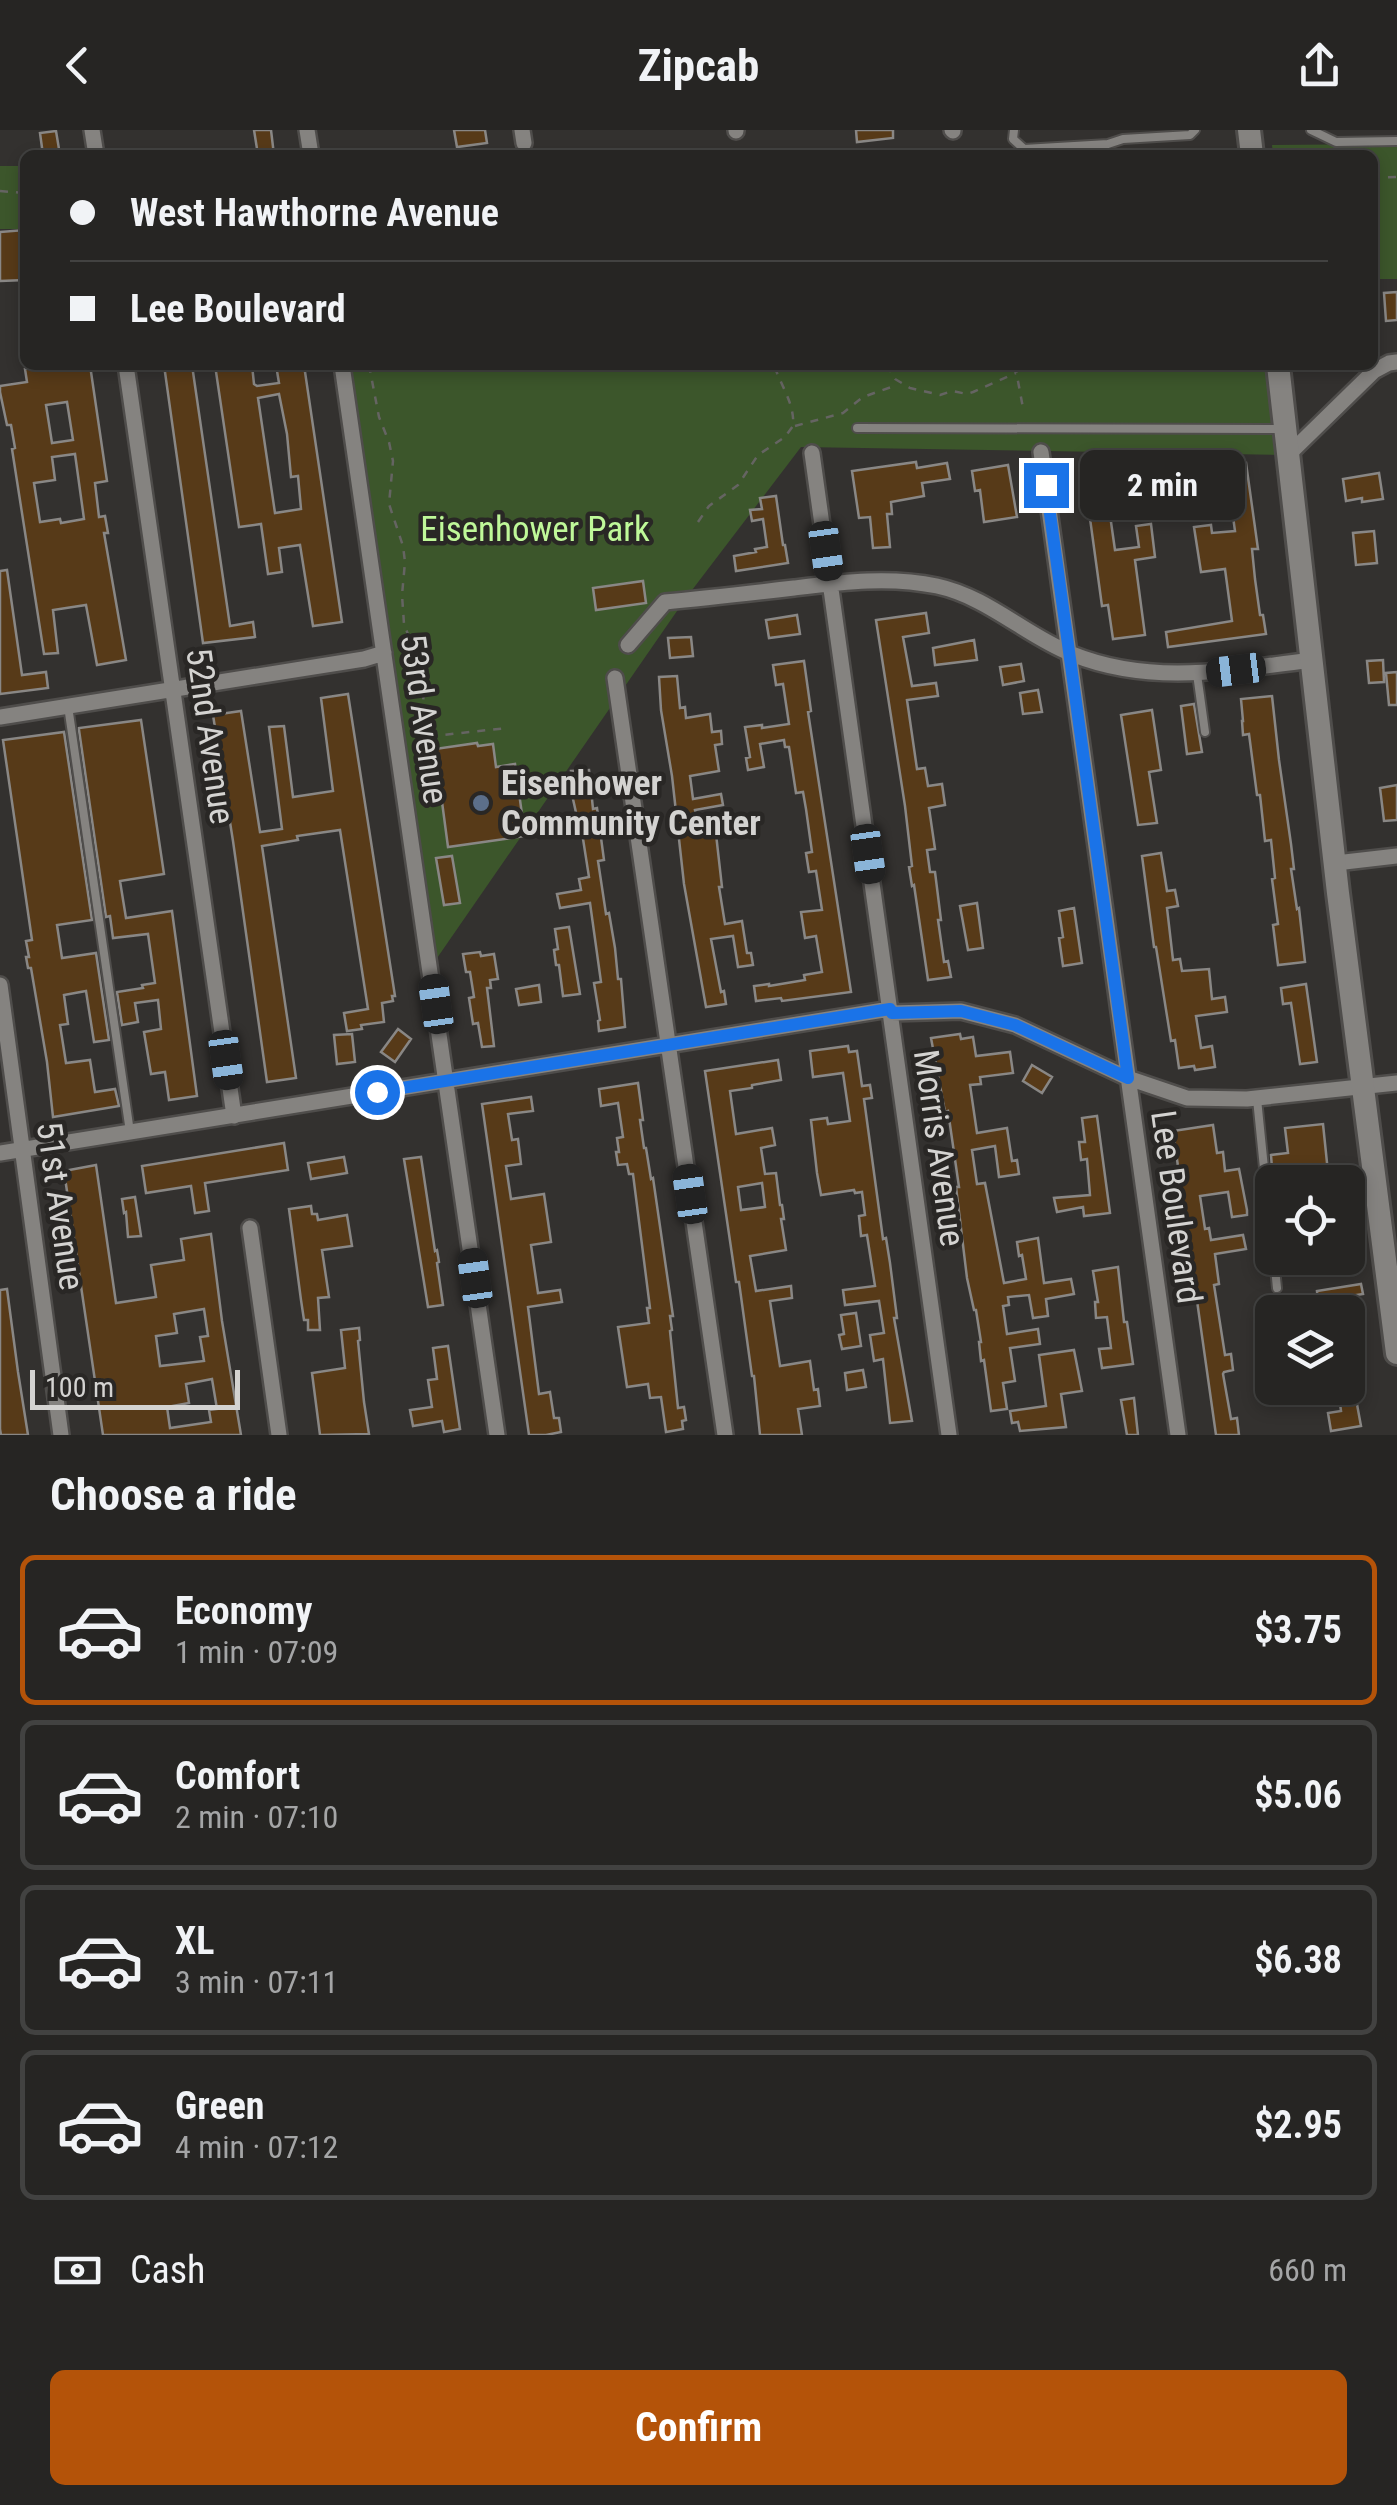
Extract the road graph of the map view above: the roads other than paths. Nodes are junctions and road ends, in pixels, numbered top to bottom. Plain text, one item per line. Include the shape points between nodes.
1 (1014, 130) edge
2 (1195, 130) edge
3 (1310, 130) edge
4 (1397, 141) edge
5 (127, 370) edge
6 (343, 370) edge
7 (1279, 370) edge
8 (1376, 370) edge
9 (857, 428) dead end
10 (1286, 429) junction
11 (1041, 452) dead end
12 (812, 453) dead end
13 (1289, 454) junction
14 (830, 584) junction
15 (628, 645) dead end
16 (384, 654) junction
17 (1071, 654) junction
18 (1312, 660) junction
19 (1197, 674) junction
20 (616, 678) dead end
21 (173, 690) junction
22 (68, 706) junction
23 (0, 717) edge
24 (1205, 732) dead end
25 (1397, 856) edge
26 (1336, 862) junction
27 (0, 985) edge
28 (890, 1009) junction
29 (668, 1045) junction
30 (1128, 1078) junction
31 (447, 1082) junction
32 (1397, 1083) edge
33 (1363, 1087) junction
34 (1257, 1098) junction
35 (234, 1116) junction
36 (130, 1132) junction
37 (23, 1150) junction
38 (0, 1153) edge
39 (1264, 1165) edge
40 (250, 1228) dead end
41 (1276, 1275) edge
42 (1277, 1288) dead end
43 (1397, 1353) edge
44 (62, 1435) edge
45 (279, 1435) edge
46 (497, 1435) edge
47 (725, 1435) edge
48 (950, 1435) edge
49 (1178, 1435) edge

1 - 2 lane via 1013,139 1024,149
3 - 4 lane via 1336,142
5 - 21 street, 52nd Avenue
6 - 16 street, 53rd Avenue
7 - 10 main road
8 - 13 street
9 - 10 lane
10 - 13 main road
11 - 17 street, Lee Boulevard
12 - 14 street, Morris Avenue
13 - 18 main road
14 - 15 street via 666,602
14 - 17 street via 901,580 942,587
14 - 28 street, Morris Avenue
16 - 21 street
16 - 31 street, 53rd Avenue
17 - 19 street via 1124,670
17 - 30 street, Lee Boulevard
18 - 19 street
18 - 26 main road
19 - 24 lane
20 - 29 street
21 - 22 street
21 - 35 street, 52nd Avenue
22 - 23 street
22 - 36 lane
25 - 26 street
26 - 33 main road
27 - 37 street, 51st Avenue
28 - 29 street
28 - 30 street via 961,1011 1015,1025
28 - 48 street, Morris Avenue
29 - 31 street
29 - 47 street
30 - 34 street via 1187,1098
30 - 49 street, Lee Boulevard
31 - 35 street
31 - 46 street, 53rd Avenue
32 - 33 street
33 - 34 street
33 - 43 main road
34 - 39 lane
35 - 36 street
36 - 37 street
37 - 38 street
37 - 44 street, 51st Avenue
40 - 45 street
41 - 42 lane

